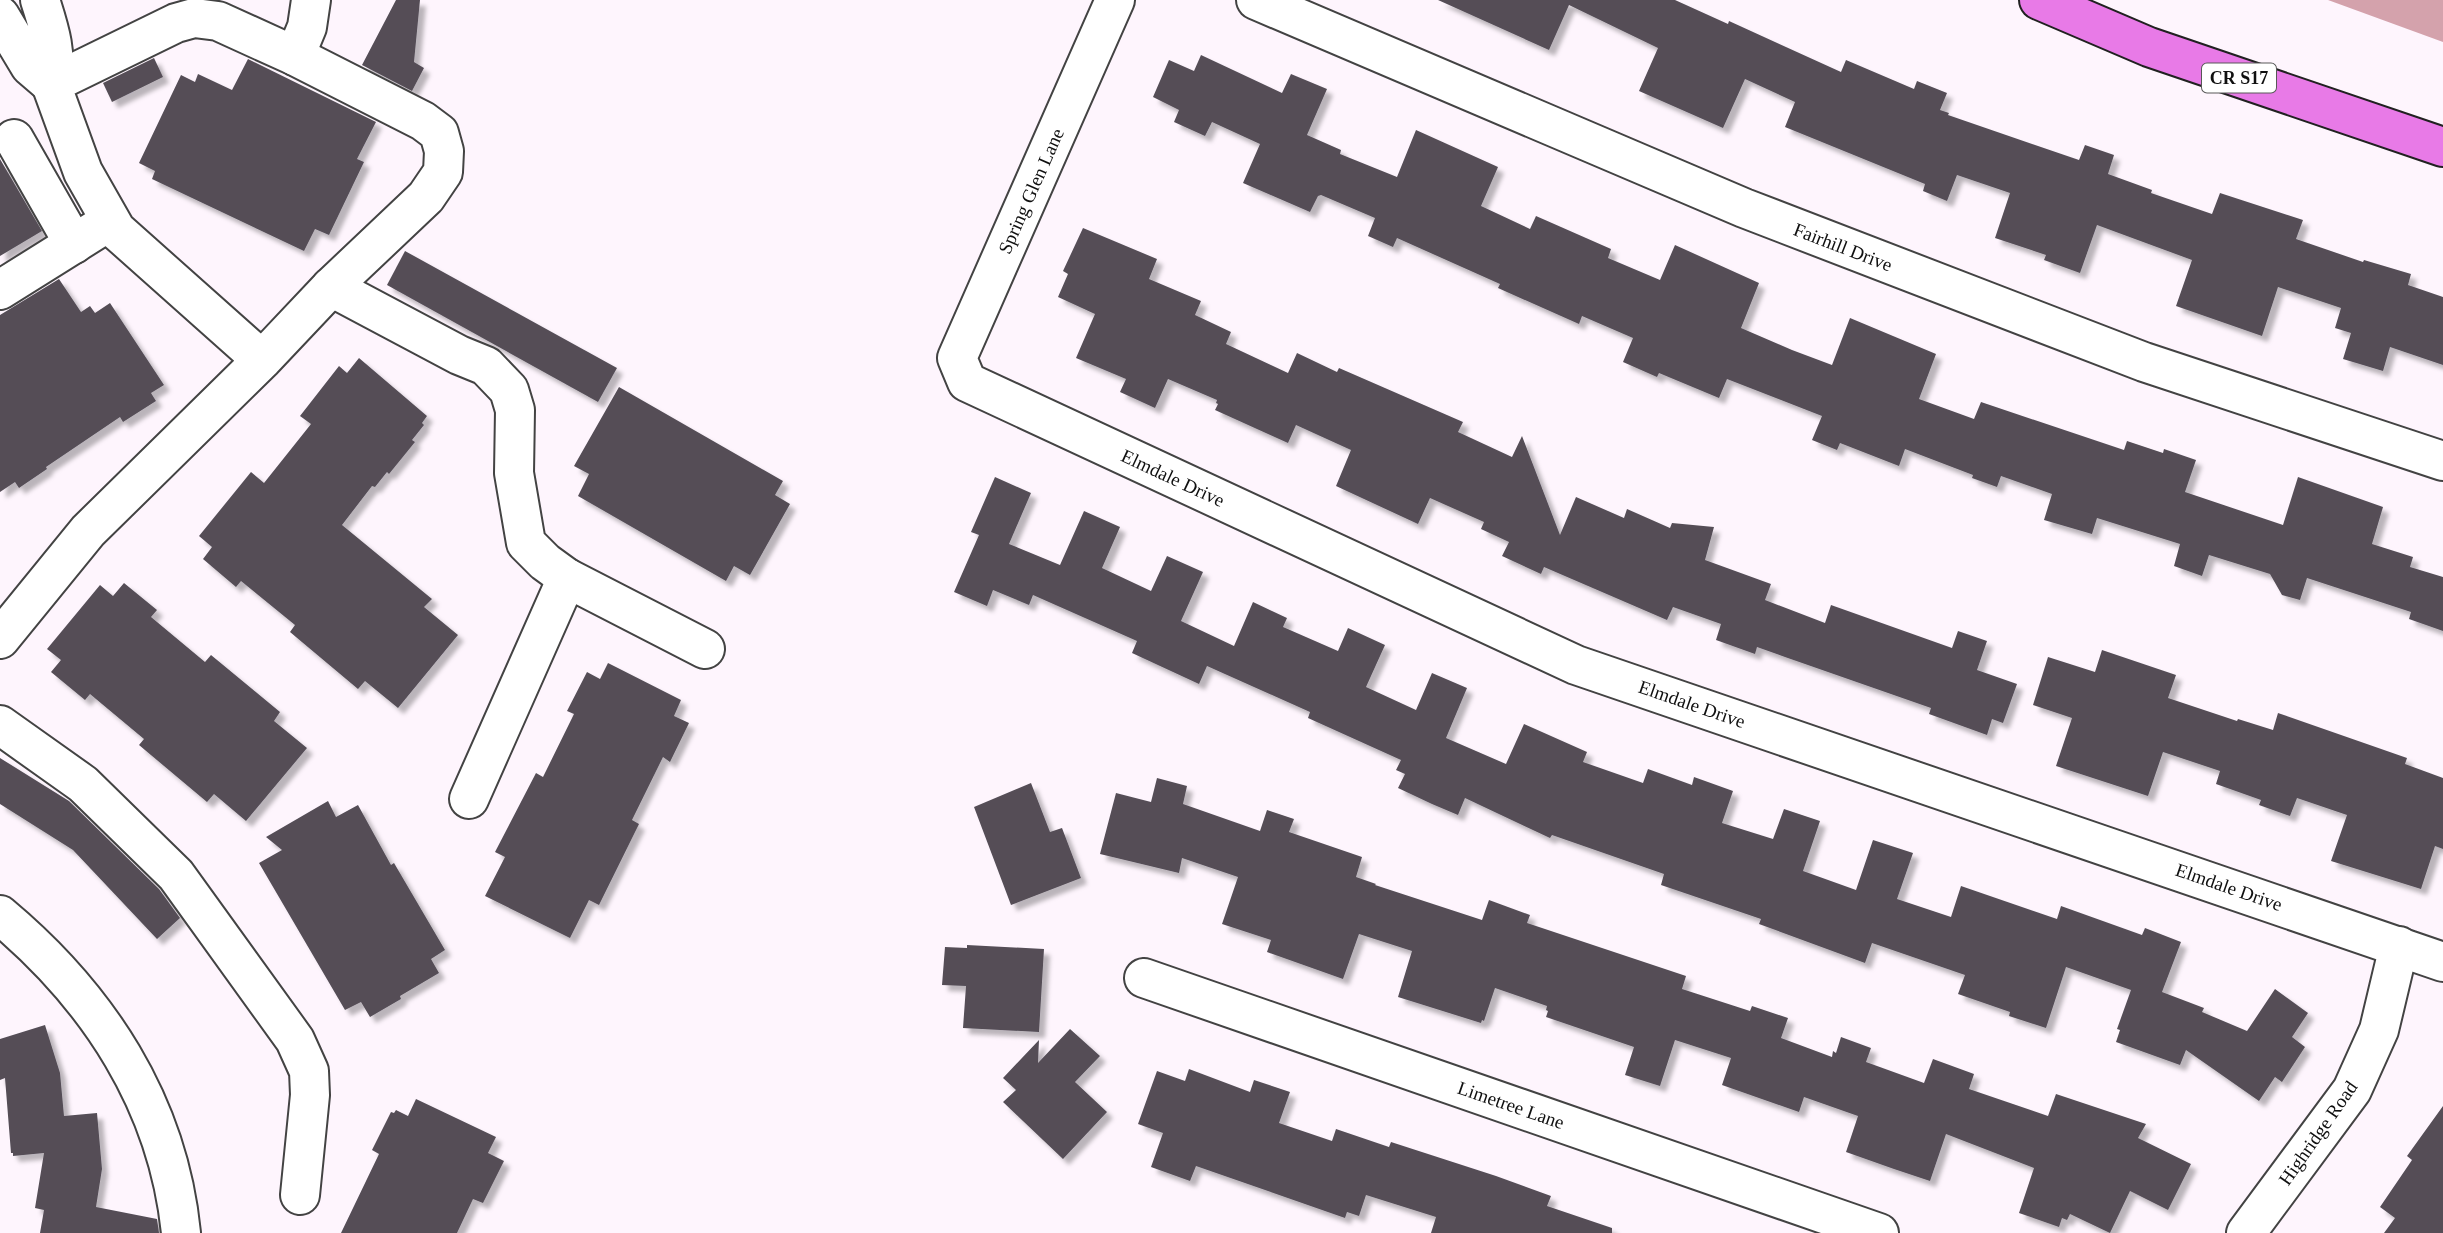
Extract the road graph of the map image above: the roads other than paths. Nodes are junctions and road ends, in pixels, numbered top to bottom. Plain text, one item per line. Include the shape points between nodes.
1 (40, 0) edge
2 (311, 0) edge
3 (1115, 0) edge
4 (1256, 0) edge
5 (2039, 0) edge
6 (0, 16) edge
7 (295, 56) junction
8 (56, 99) junction
9 (7, 142) edge
10 (2443, 147) edge
11 (110, 221) junction
12 (74, 244) junction
13 (331, 288) junction
14 (0, 289) edge
15 (262, 360) junction
16 (967, 382) joint
17 (2443, 461) edge
18 (567, 578) junction
19 (0, 639) edge
20 (705, 649) dead end
21 (0, 726) edge
22 (469, 799) dead end
23 (0, 915) edge
24 (2399, 946) junction
25 (2443, 962) edge
26 (1144, 978) dead end
27 (300, 1195) dead end
28 (181, 1233) edge
29 (1879, 1233) edge
30 (2246, 1233) edge

1 - 8 street via 54,56
2 - 7 street via 307,27
3 - 16 street, Spring Glen Lane via 957,358
4 - 17 street, Fairhill Drive via 1757,214 2144,362
5 - 10 main road, CR S17 via 2149,47
6 - 8 street
7 - 8 street via 218,21 194,18 176,23
7 - 13 street via 423,121 439,133 444,151 443,172 426,197
8 - 9 street
8 - 11 street via 83,172
9 - 12 street
11 - 12 street
11 - 15 street
12 - 14 street
13 - 15 street
13 - 18 street via 486,366 509,390 515,410 514,473 526,542
15 - 19 street via 88,531
16 - 24 street, Elmdale Drive via 1576,665
18 - 20 street
18 - 22 street
21 - 27 street via 83,785 176,875 295,1040 309,1071 310,1095
23 - 28 street via 64,974 118,1046 157,1130
24 - 25 street, Elmdale Drive
24 - 30 street, Highridge Road via 2379,1030 2352,1090
26 - 29 street, Limetree Lane

